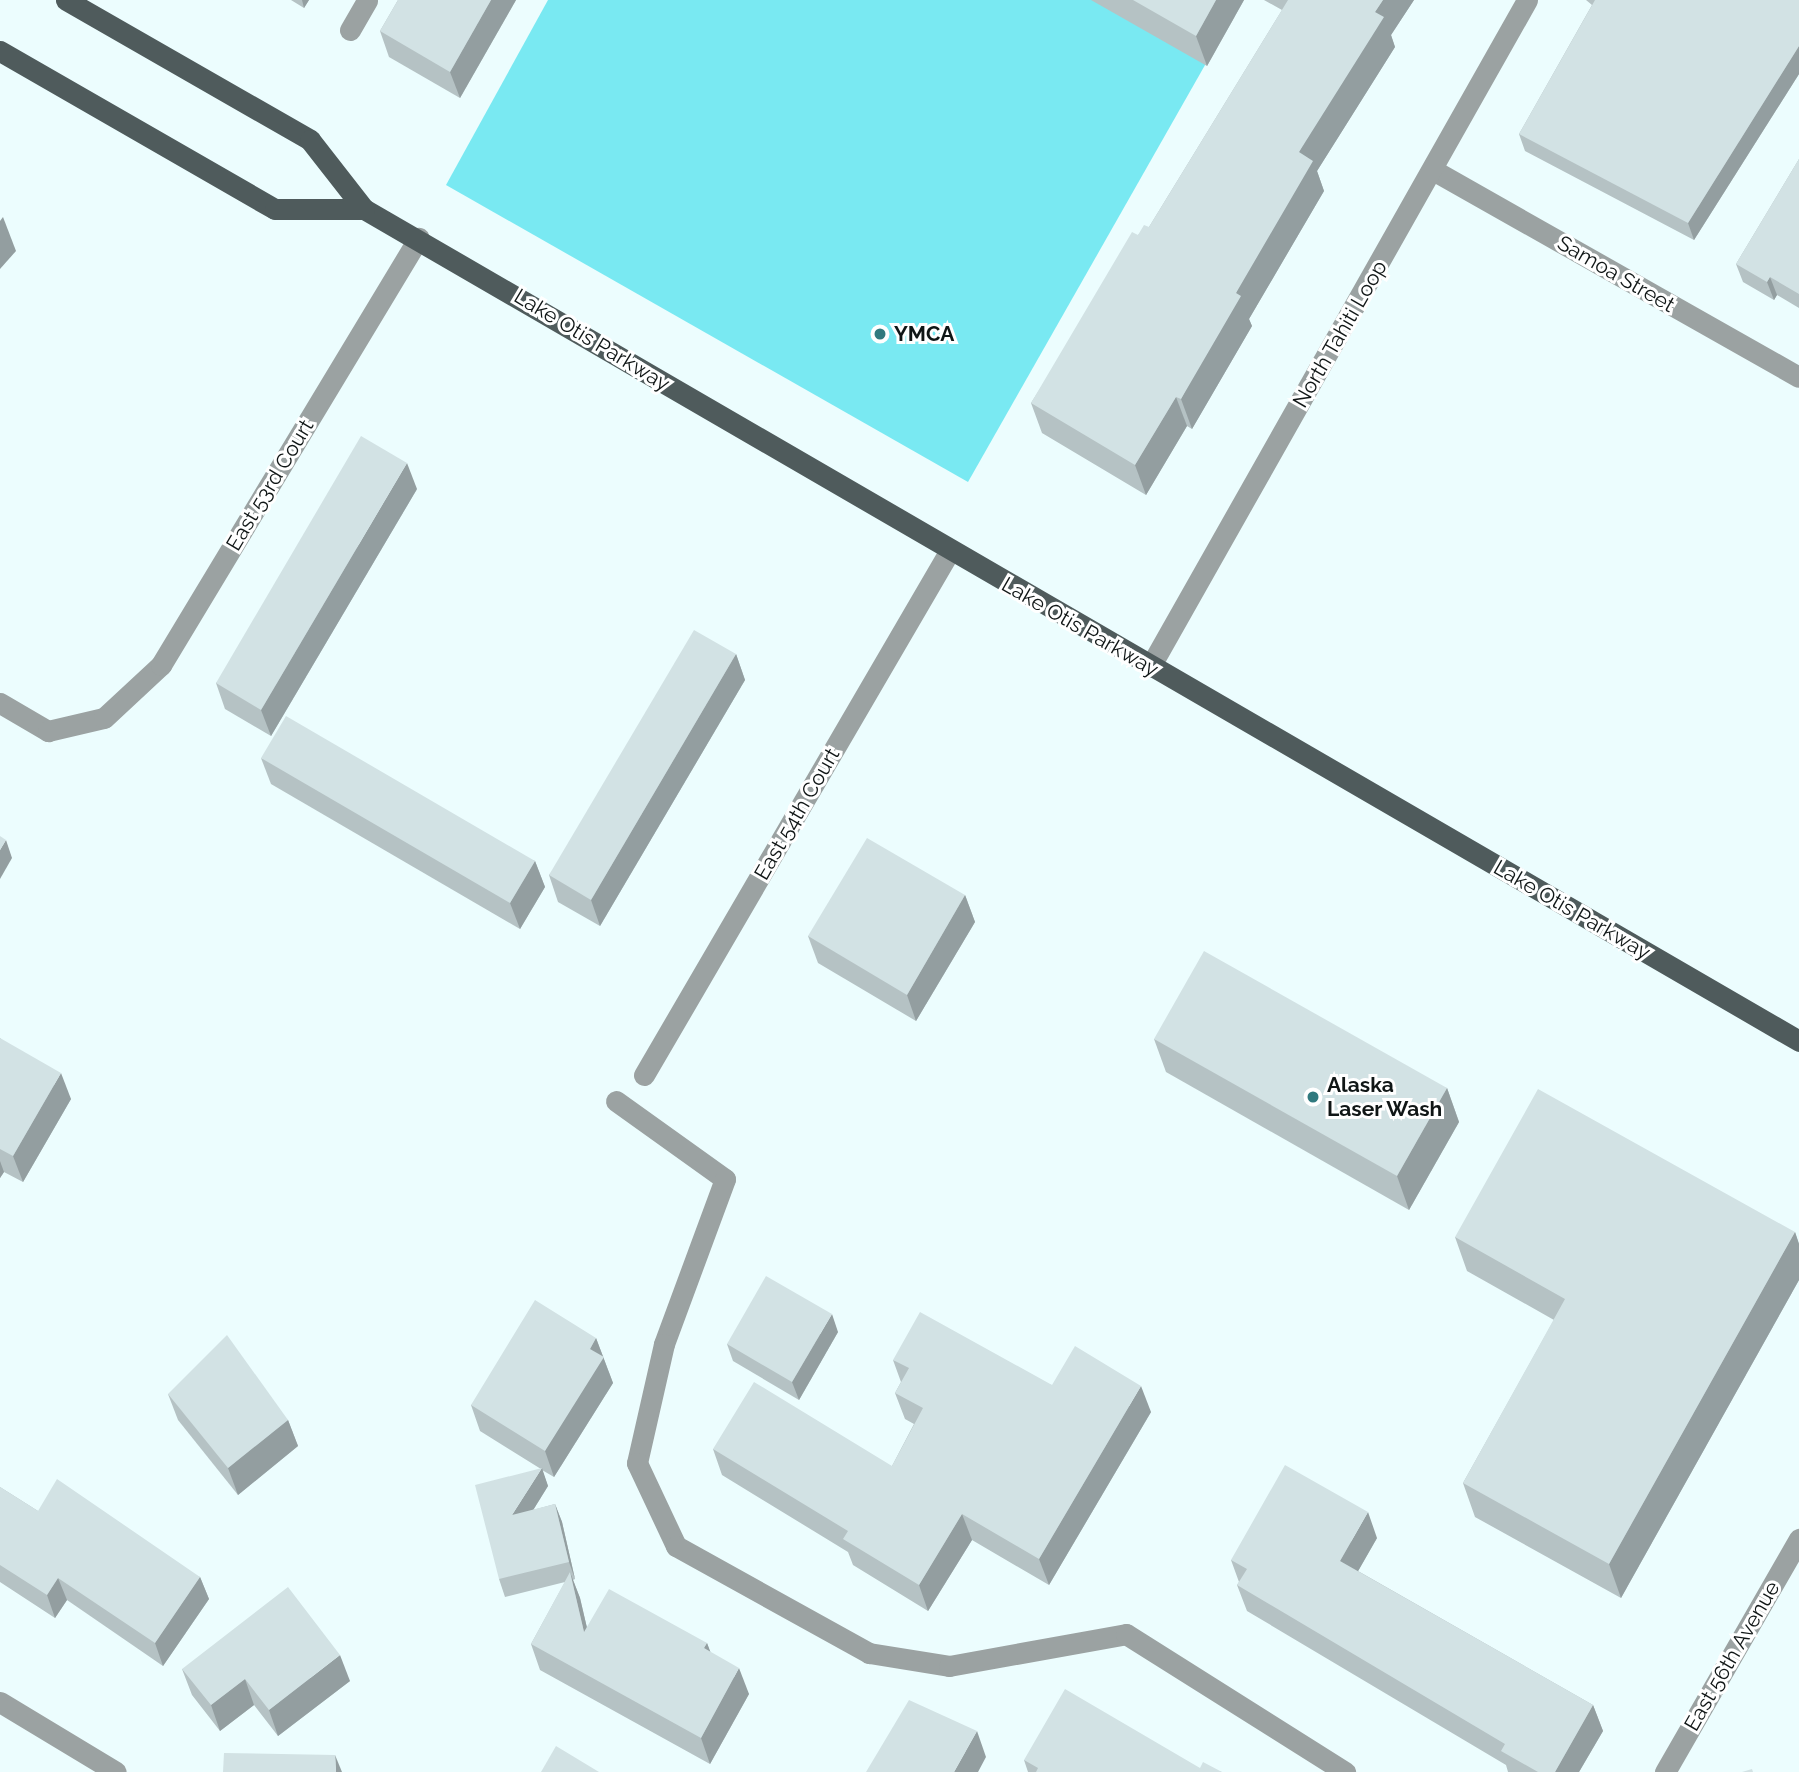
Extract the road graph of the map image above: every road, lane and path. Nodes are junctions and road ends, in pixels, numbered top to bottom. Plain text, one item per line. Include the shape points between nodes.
1 (66, 0) edge
2 (367, 0) edge
3 (1527, 0) edge
4 (350, 30) dead end
5 (0, 51) edge
6 (1433, 170) junction
7 (364, 209) junction
8 (418, 238) junction
9 (1799, 377) edge
10 (949, 552) junction
11 (1150, 667) junction
12 (0, 703) edge
13 (1799, 1041) edge
14 (645, 1075) dead end
15 (615, 1101) dead end
16 (1799, 1539) edge
17 (0, 1702) edge
18 (116, 1772) edge
19 (1345, 1772) edge
20 (1665, 1772) edge

1 - 7 main road, Lake Otis Parkway via 310,140
2 - 4 street
3 - 6 street, North Tahiti Loop
5 - 7 main road, Lake Otis Parkway via 275,209
6 - 9 street, Samoa Street
6 - 11 street, North Tahiti Loop
7 - 8 main road, Lake Otis Parkway
8 - 10 main road, Lake Otis Parkway
8 - 12 street, East 53rd Court via 165,659 104,719 48,731
10 - 11 main road, Lake Otis Parkway
10 - 14 street, East 54th Court
11 - 13 main road, Lake Otis Parkway
15 - 19 street via 725,1179 664,1344 636,1462 677,1546 869,1653 949,1667 1126,1634
16 - 20 street, East 56th Avenue
17 - 18 street

